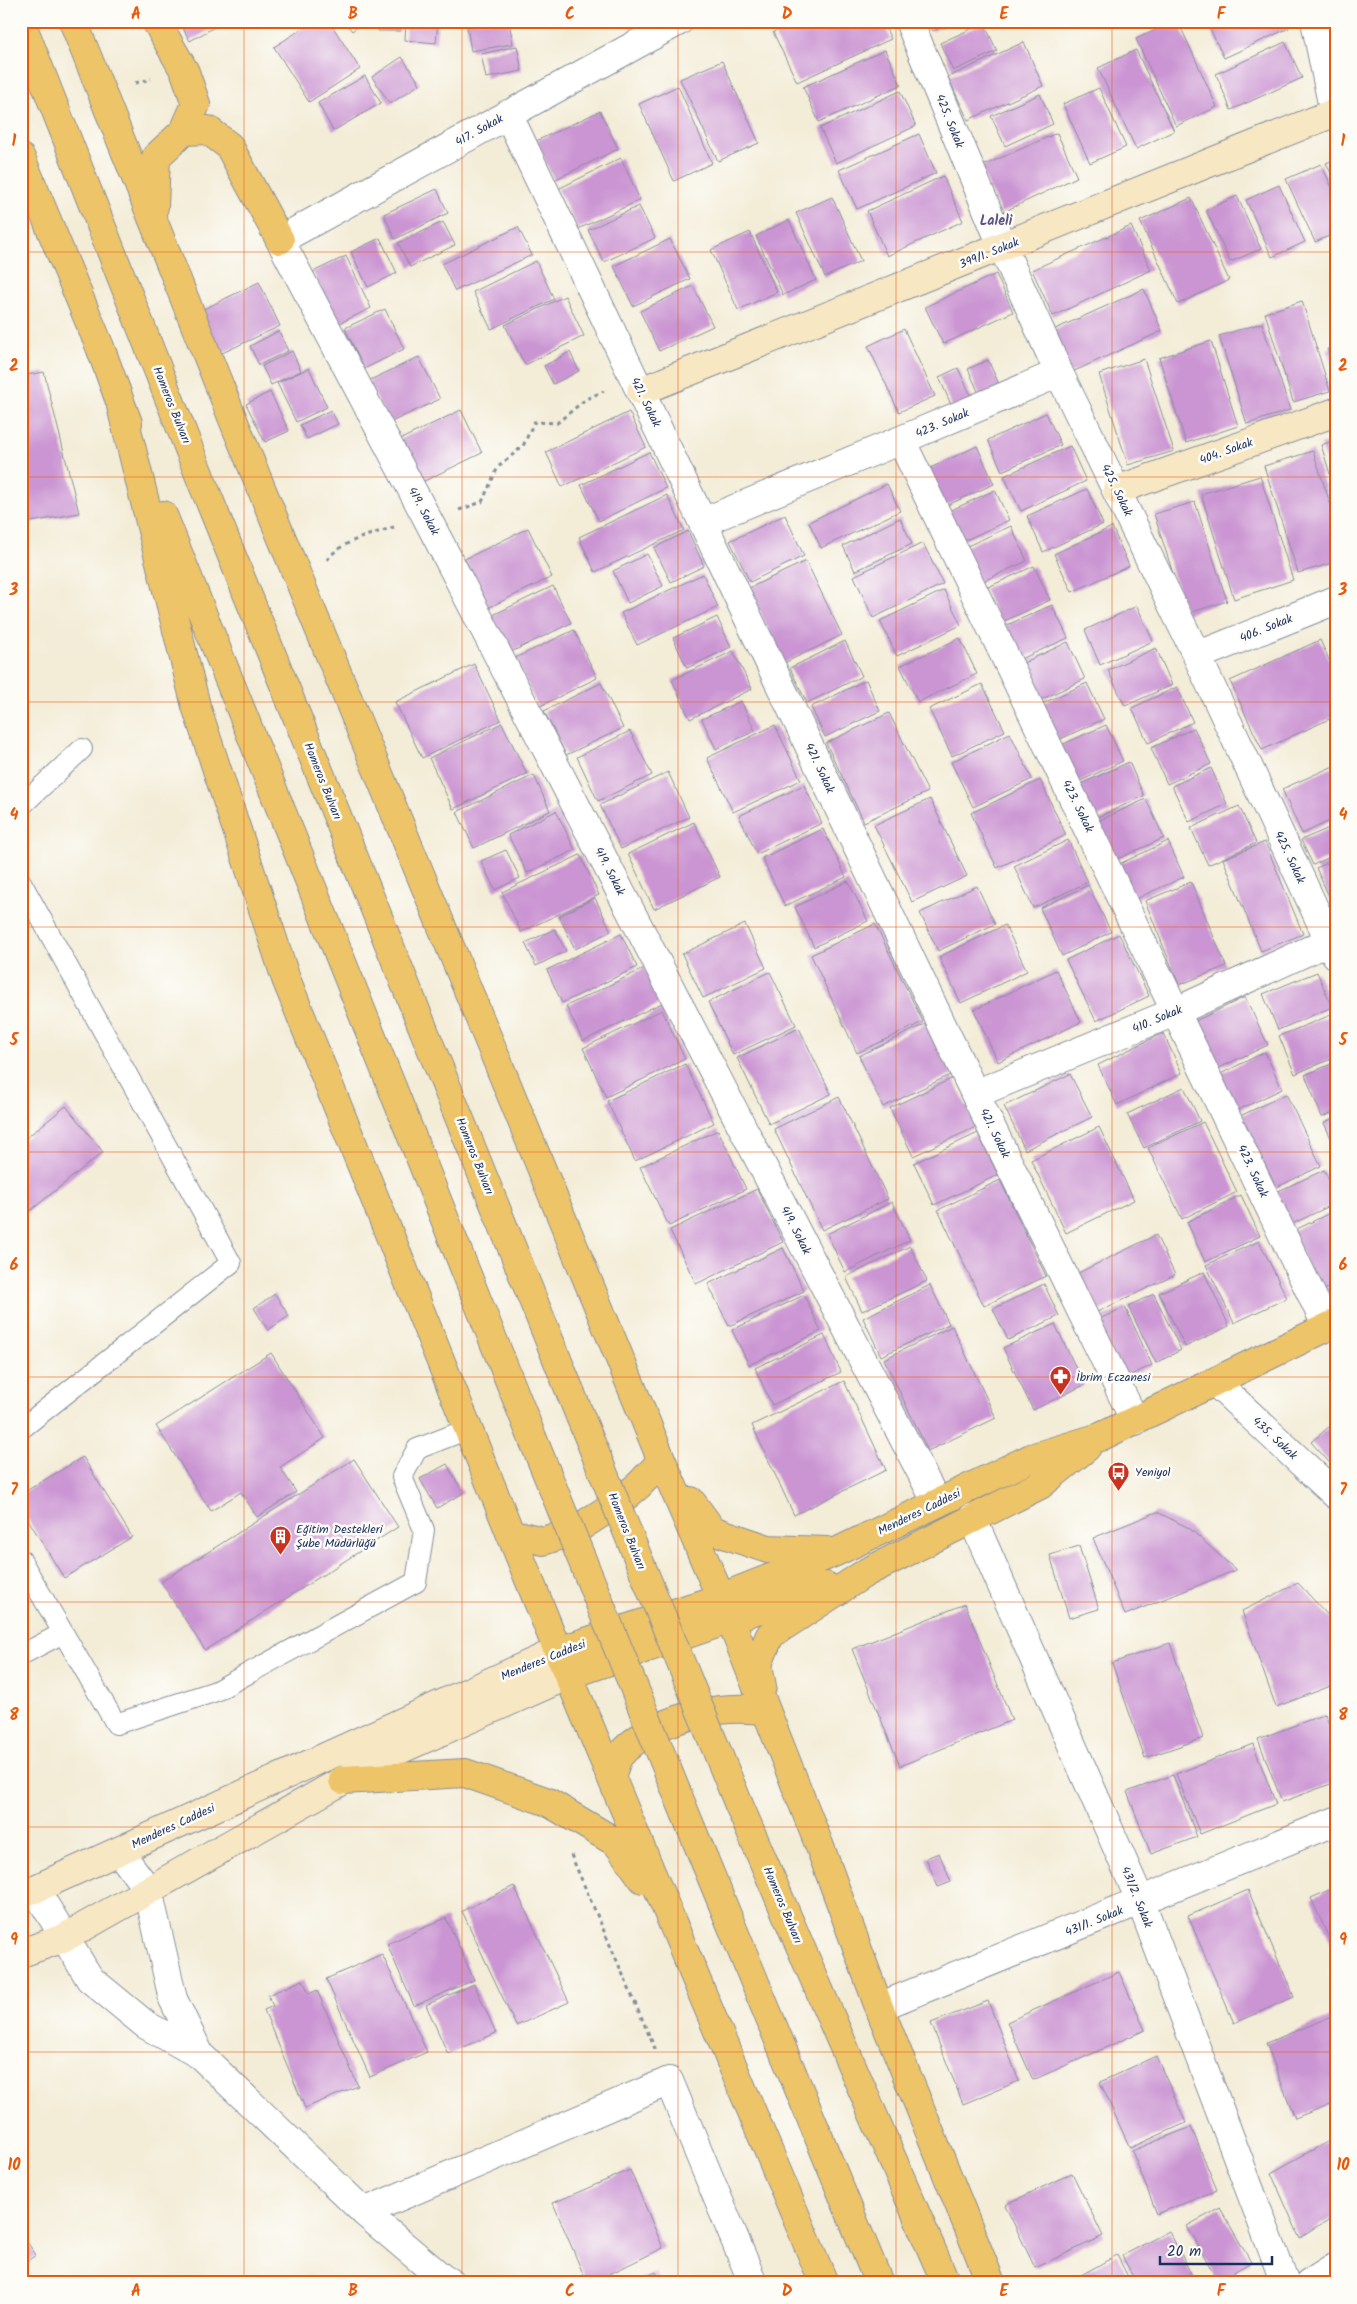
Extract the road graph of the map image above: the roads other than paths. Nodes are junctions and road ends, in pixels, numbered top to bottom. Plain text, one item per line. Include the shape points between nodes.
1 (74, 21) edge
2 (156, 21) edge
3 (680, 21) edge
4 (909, 21) edge
5 (1314, 21) edge
6 (21, 22) edge
7 (1335, 113) edge
8 (508, 114) junction
9 (184, 130) junction
10 (21, 158) edge
11 (153, 216) junction
12 (280, 240) junction
13 (1003, 248) junction
14 (1059, 373) junction
15 (637, 384) junction
16 (121, 406) junction
17 (1336, 412) edge
18 (901, 440) junction
19 (1117, 490) junction
20 (703, 522) junction
21 (1336, 600) edge
22 (1197, 656) junction
23 (82, 749) dead end
24 (21, 806) edge
25 (21, 882) edge
26 (1333, 944) edge
27 (1177, 1011) junction
28 (975, 1094) junction
29 (1331, 1325) edge
30 (1215, 1382) junction
31 (1135, 1421) junction
32 (21, 1429) edge
33 (468, 1429) junction
34 (1100, 1437) junction
35 (662, 1461) junction
36 (1336, 1495) edge
37 (937, 1503) junction
38 (972, 1518) junction
39 (510, 1533) junction
40 (836, 1552) junction
41 (21, 1560) edge
42 (867, 1572) junction
43 (725, 1609) junction
44 (63, 1632) junction
45 (21, 1655) edge
46 (564, 1663) junction
47 (766, 1711) junction
48 (611, 1776) junction
49 (343, 1780) junction
50 (1336, 1821) edge
51 (119, 1851) junction
52 (148, 1890) junction
53 (28, 1891) edge
54 (1141, 1902) junction
55 (668, 1912) junction
56 (64, 1938) junction
57 (21, 1953) edge
58 (879, 2007) junction
59 (200, 2054) junction
60 (364, 2212) junction
61 (1336, 2266) edge
62 (444, 2281) edge
63 (752, 2283) edge
64 (824, 2283) edge
65 (879, 2283) edge
66 (946, 2283) edge
67 (990, 2283) edge
68 (1285, 2283) edge
69 (1309, 2283) edge

1 - 11 main road
2 - 9 main road via 185,72 196,104
3 - 8 street, 417. Sokak
4 - 13 street, 425. Sokak
5 - 7 street
6 - 66 main road, Homeros Bulvarı, bridge via 212,505 739,1806
7 - 13 main road, 399/1. Sokak
8 - 12 street, 417. Sokak
8 - 15 street, 421. Sokak
9 - 11 main road via 156,157
9 - 12 main road via 208,130 229,146
10 - 16 main road via 100,347
11 - 35 main road
12 - 37 street, 419. Sokak
13 - 14 street, 425. Sokak
13 - 15 main road, 399/1. Sokak
14 - 18 street, 423. Sokak
14 - 19 street, 425. Sokak
15 - 20 street, 421. Sokak
16 - 33 main road via 196,706 286,979
16 - 65 main road, bridge via 532,1437
17 - 19 main road, 404. Sokak
18 - 20 street
18 - 27 street, 423. Sokak
19 - 22 street, 425. Sokak
20 - 28 street, 421. Sokak
21 - 22 street, 406. Sokak
22 - 26 street, 425. Sokak
23 - 24 lane
25 - 32 lane via 231,1263
26 - 27 street, 410. Sokak
27 - 28 street, 410. Sokak
27 - 29 street, 423. Sokak
28 - 31 street, 421. Sokak
29 - 30 main road, Menderes Caddesi
30 - 31 main road, Menderes Caddesi
30 - 36 street, 435. Sokak
31 - 34 main road, Menderes Caddesi
33 - 39 main road
33 - 44 lane via 417,1448 402,1477 424,1530 416,1582 216,1691 116,1724
34 - 37 main road, Menderes Caddesi via 1031,1458
34 - 38 main road, Menderes Caddesi via 1040,1485
35 - 39 main road via 620,1501 574,1531 543,1541
35 - 40 main road via 712,1530 768,1549
35 - 43 main road
37 - 40 main road, Menderes Caddesi
38 - 42 main road, Menderes Caddesi
38 - 54 street, 431/2. Sokak
39 - 46 main road
40 - 43 main road, Menderes Caddesi
41 - 44 lane
42 - 43 main road
42 - 47 main road via 770,1635 758,1664
43 - 46 main road, Menderes Caddesi
43 - 47 main road
44 - 45 lane
46 - 48 main road
46 - 49 main road, Menderes Caddesi
46 - 51 main road, Menderes Caddesi
47 - 48 main road via 748,1707 729,1708 678,1720 635,1742 619,1756
47 - 58 main road
48 - 55 main road
49 - 52 main road, Menderes Caddesi
49 - 55 main road via 465,1773 548,1802 617,1843
50 - 54 street, 431/1. Sokak
51 - 52 street
51 - 53 main road, Menderes Caddesi
52 - 56 main road, Menderes Caddesi
52 - 59 street via 174,1999
53 - 56 street
54 - 58 street, 431/1. Sokak
54 - 68 street, 431/2. Sokak
55 - 64 main road
56 - 57 main road, Menderes Caddesi
56 - 59 street via 90,1979 146,2025
58 - 67 main road
59 - 60 street
60 - 62 street
60 - 63 street via 669,2081
61 - 69 street

